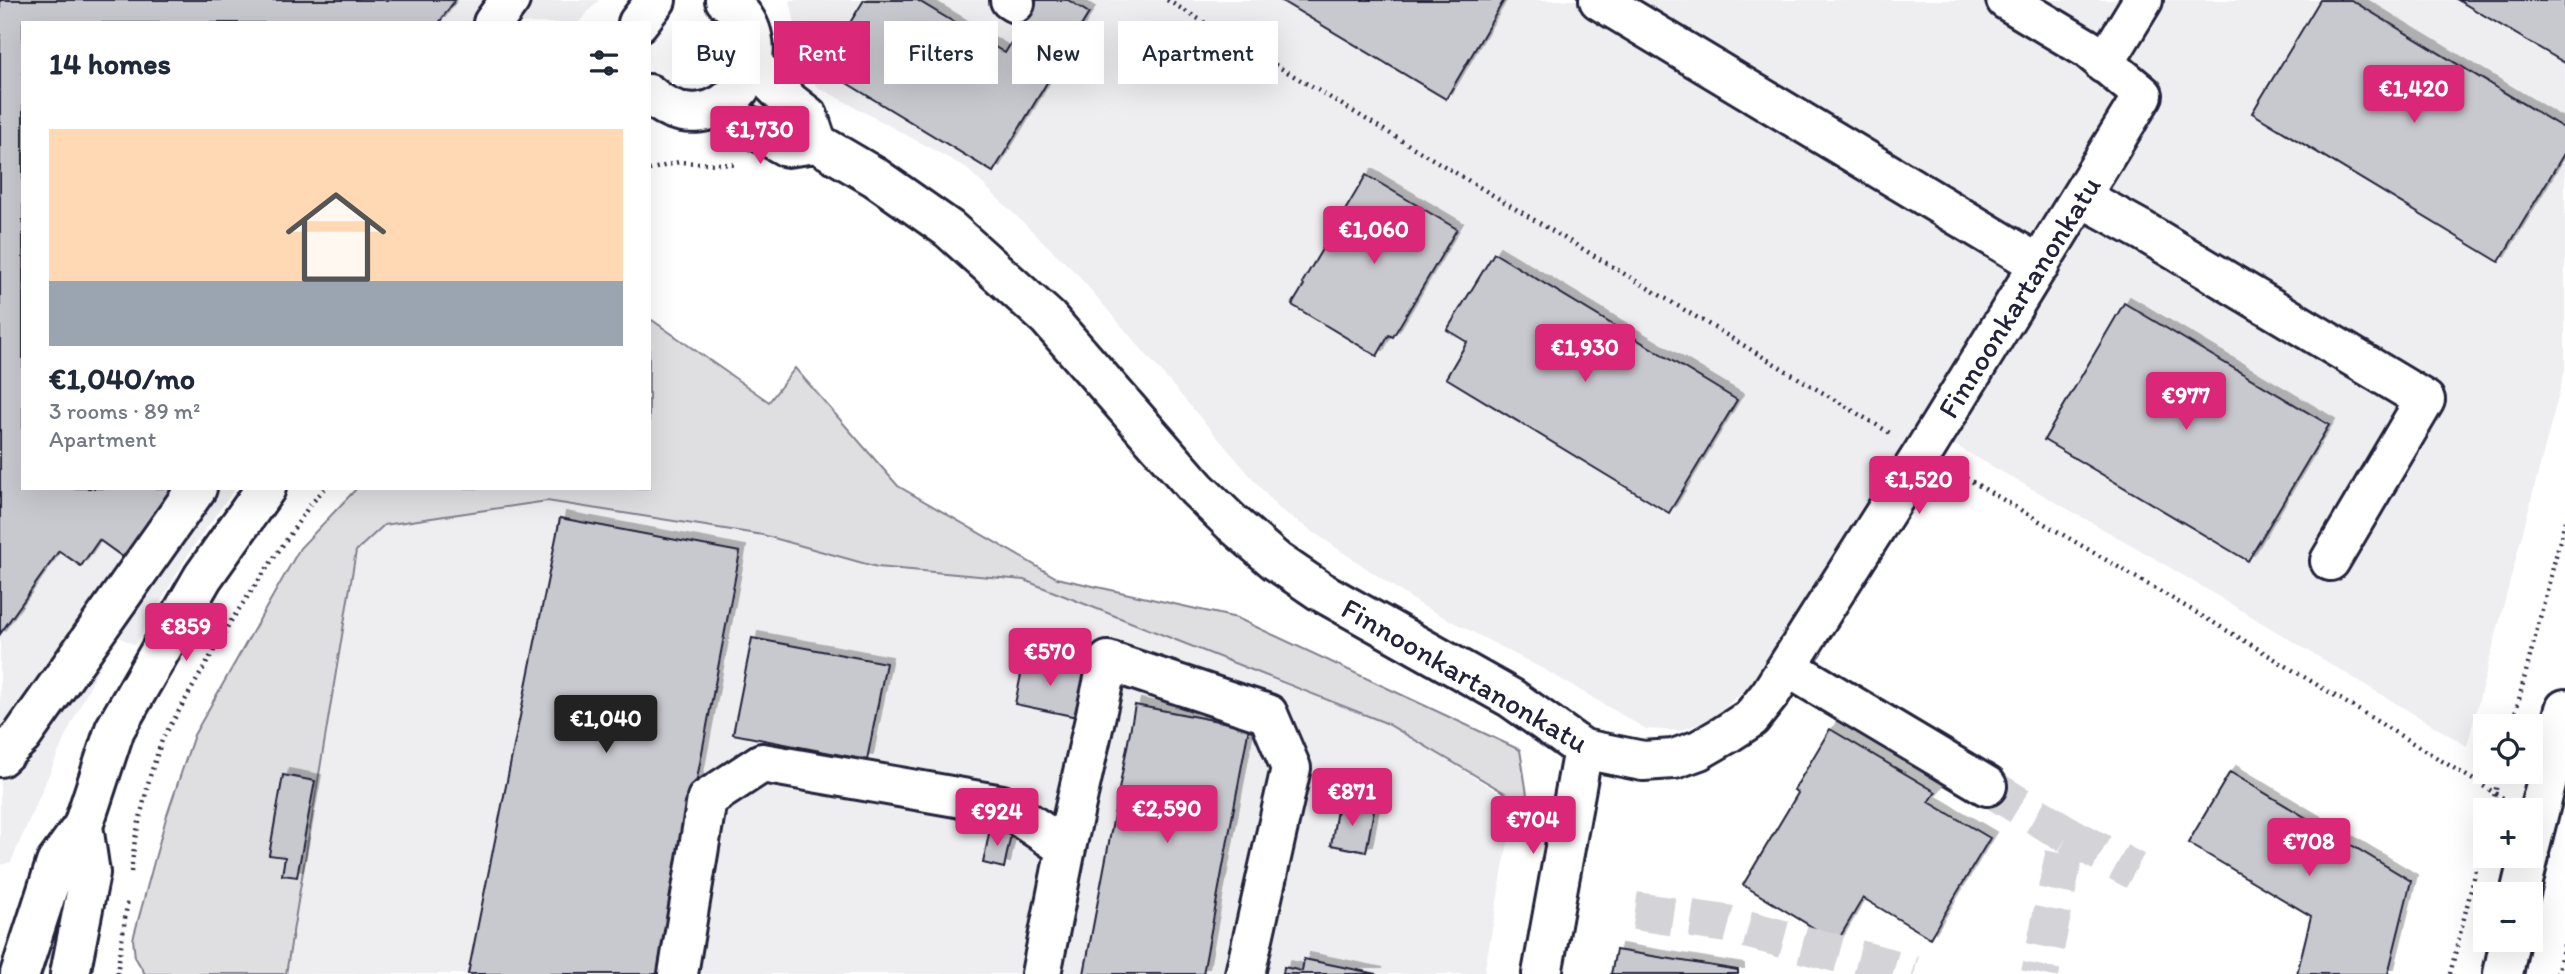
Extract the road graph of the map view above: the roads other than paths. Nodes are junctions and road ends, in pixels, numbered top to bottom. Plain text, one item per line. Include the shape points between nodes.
1 (510, 0) edge
2 (654, 0) edge
3 (1599, 0) edge
4 (2006, 0) edge
5 (2143, 0) edge
6 (731, 2) edge
7 (494, 21) edge
8 (639, 21) edge
9 (745, 21) edge
10 (2104, 64) junction
11 (760, 72) edge
12 (744, 84) edge
13 (654, 105) edge
14 (718, 108) junction
15 (817, 143) junction
16 (2081, 197) junction
17 (2040, 265) junction
18 (196, 490) edge
19 (264, 490) edge
20 (2330, 561) dead end
21 (1789, 668) junction
22 (2565, 709) edge
23 (1583, 749) junction
24 (0, 757) edge
25 (1987, 786) tunnel mouth
26 (2542, 798) edge
27 (83, 826) junction
28 (1066, 848) junction
29 (2508, 952) edge
30 (20, 974) edge
31 (70, 974) edge
32 (678, 974) edge
33 (1041, 974) edge
34 (1245, 974) edge
35 (1542, 974) edge
36 (2503, 974) edge

1 - 7 street
2 - 8 street
3 - 17 street
4 - 10 street
5 - 10 street
6 - 9 street
10 - 16 street, Finnoonkartanonkatu via 2143,95
11 - 15 street via 808,116
12 - 14 street
13 - 14 street via 688,113
14 - 15 street via 787,147
15 - 23 street, Finnoonkartanonkatu via 875,177 992,265 1048,318 1197,489 1276,561 1320,591 1511,698
16 - 17 street, Finnoonkartanonkatu
16 - 20 street via 2425,400
17 - 21 street, Finnoonkartanonkatu
18 - 24 street via 22,736
19 - 27 street via 203,577 115,729
21 - 23 street, Finnoonkartanonkatu via 1751,718 1699,750 1674,759 1643,761
21 - 25 street
22 - 26 street
23 - 35 street
27 - 30 street via 56,863
27 - 31 street via 90,873
28 - 32 street via 1002,806 762,763 707,799
28 - 33 street
28 - 34 street via 1108,661 1268,714 1291,768
29 - 36 street

